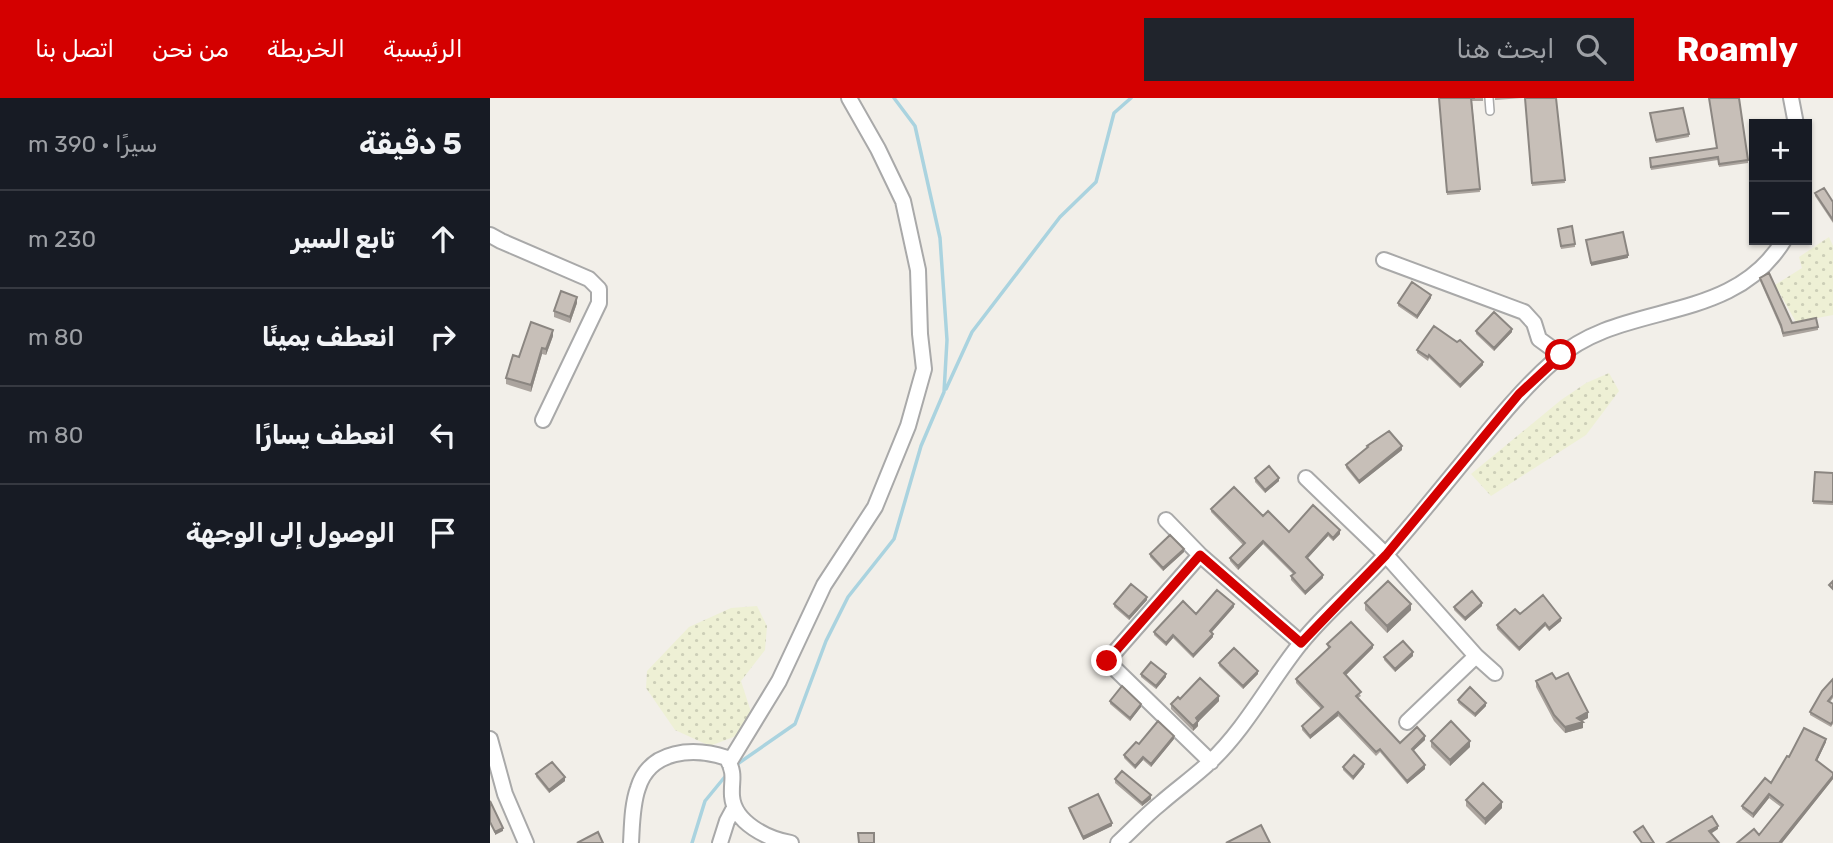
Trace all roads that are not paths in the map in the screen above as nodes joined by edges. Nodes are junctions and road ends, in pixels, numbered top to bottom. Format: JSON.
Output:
{"nodes":[{"id":1,"x":849,"y":98,"type":"edge"},
{"id":2,"x":1489,"y":98,"type":"edge"},
{"id":3,"x":1791,"y":98,"type":"edge"},
{"id":4,"x":1490,"y":111,"type":"dead end"},
{"id":5,"x":1795,"y":119,"type":"edge"},
{"id":6,"x":490,"y":235,"type":"edge"},
{"id":7,"x":1781,"y":245,"type":"edge"},
{"id":8,"x":1384,"y":260,"type":"dead end"},
{"id":9,"x":1561,"y":355,"type":"junction"},
{"id":10,"x":543,"y":420,"type":"dead end"},
{"id":11,"x":1306,"y":478,"type":"dead end"},
{"id":12,"x":1166,"y":520,"type":"dead end"},
{"id":13,"x":1200,"y":555,"type":"junction"},
{"id":14,"x":1386,"y":555,"type":"junction"},
{"id":15,"x":1301,"y":643,"type":"junction"},
{"id":16,"x":1476,"y":656,"type":"junction"},
{"id":17,"x":1495,"y":673,"type":"dead end"},
{"id":18,"x":1407,"y":722,"type":"dead end"},
{"id":19,"x":490,"y":739,"type":"edge"},
{"id":20,"x":728,"y":760,"type":"junction"},
{"id":21,"x":1211,"y":762,"type":"junction"},
{"id":22,"x":734,"y":808,"type":"junction"},
{"id":23,"x":526,"y":843,"type":"edge"},
{"id":24,"x":631,"y":843,"type":"edge"},
{"id":25,"x":720,"y":843,"type":"edge"},
{"id":26,"x":791,"y":843,"type":"edge"},
{"id":27,"x":1118,"y":843,"type":"edge"}],
"edges":[{"from":1,"to":20,"type":"street"},
{"from":2,"to":4,"type":"lane"},
{"from":3,"to":5,"type":"street"},
{"from":6,"to":10,"type":"street"},
{"from":7,"to":9,"type":"street"},
{"from":8,"to":9,"type":"street"},
{"from":9,"to":14,"type":"street"},
{"from":11,"to":14,"type":"street"},
{"from":12,"to":13,"type":"street"},
{"from":13,"to":15,"type":"street"},
{"from":13,"to":21,"type":"street"},
{"from":14,"to":15,"type":"street"},
{"from":14,"to":16,"type":"street"},
{"from":15,"to":21,"type":"street"},
{"from":16,"to":17,"type":"street"},
{"from":16,"to":18,"type":"street"},
{"from":19,"to":23,"type":"street"},
{"from":20,"to":22,"type":"street"},
{"from":20,"to":24,"type":"street"},
{"from":21,"to":27,"type":"street"},
{"from":22,"to":25,"type":"street"},
{"from":22,"to":26,"type":"street"}]}
